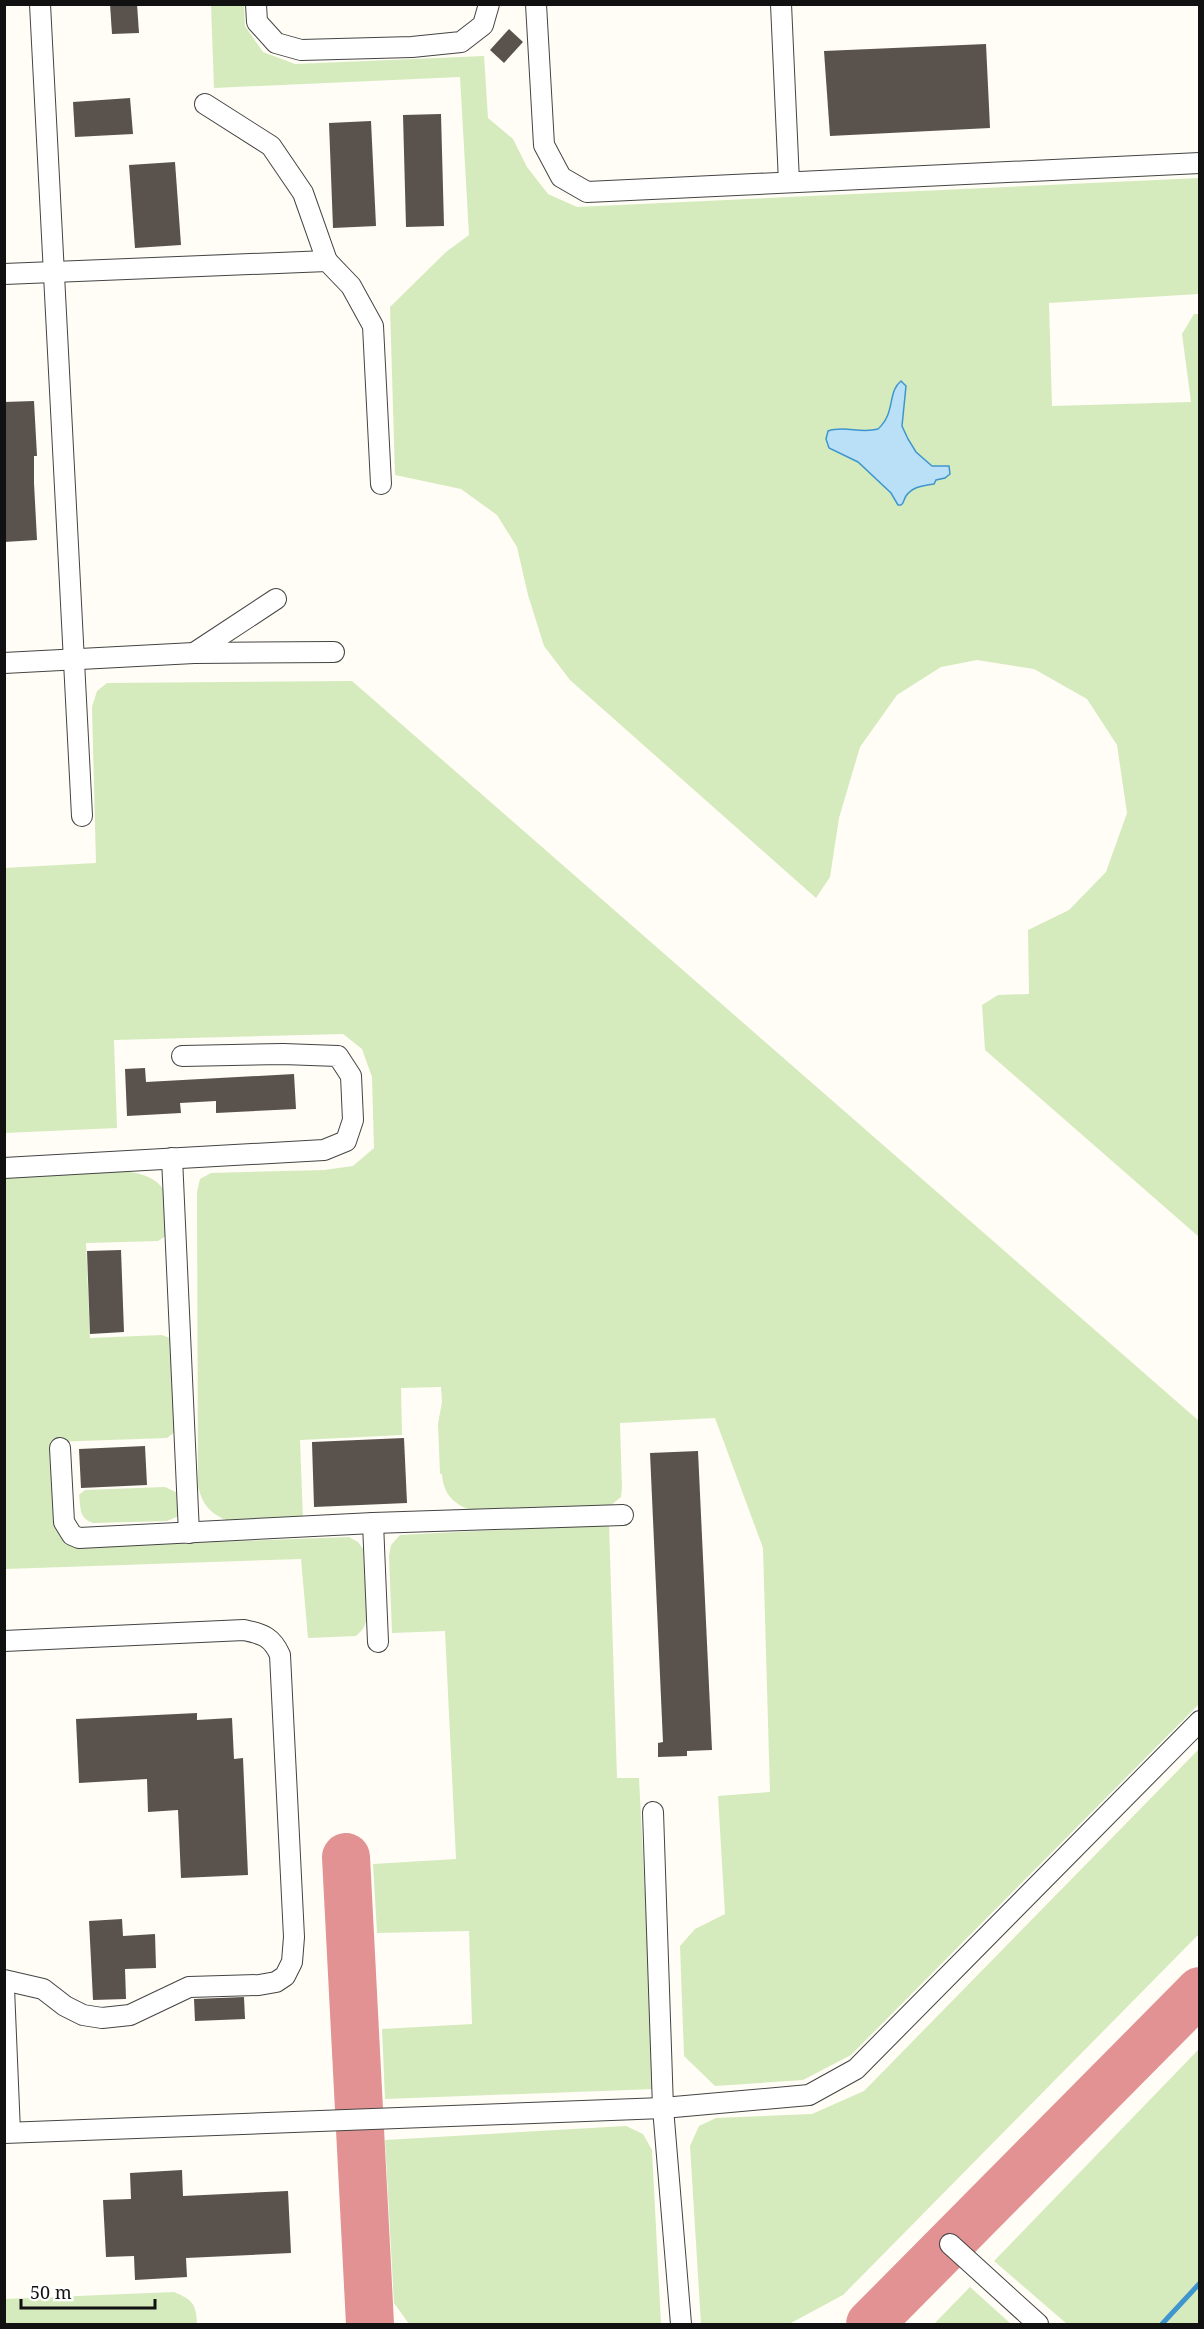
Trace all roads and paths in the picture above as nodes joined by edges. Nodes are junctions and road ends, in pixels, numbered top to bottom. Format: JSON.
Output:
{"nodes":[{"id":1,"x":40,"y":4,"type":"edge"},
{"id":2,"x":256,"y":4,"type":"edge"},
{"id":3,"x":489,"y":4,"type":"edge"},
{"id":4,"x":536,"y":4,"type":"edge"},
{"id":5,"x":781,"y":4,"type":"edge"},
{"id":6,"x":206,"y":104,"type":"dead end"},
{"id":7,"x":1200,"y":163,"type":"edge"},
{"id":8,"x":789,"y":182,"type":"junction"},
{"id":9,"x":327,"y":261,"type":"junction"},
{"id":10,"x":53,"y":272,"type":"junction"},
{"id":11,"x":4,"y":274,"type":"edge"},
{"id":12,"x":381,"y":484,"type":"dead end"},
{"id":13,"x":276,"y":599,"type":"dead end"},
{"id":14,"x":334,"y":652,"type":"dead end"},
{"id":15,"x":194,"y":653,"type":"junction"},
{"id":16,"x":75,"y":659,"type":"junction"},
{"id":17,"x":4,"y":663,"type":"edge"},
{"id":18,"x":82,"y":816,"type":"dead end"},
{"id":19,"x":182,"y":1056,"type":"dead end"},
{"id":20,"x":172,"y":1158,"type":"junction"},
{"id":21,"x":4,"y":1168,"type":"edge"},
{"id":22,"x":60,"y":1448,"type":"dead end"},
{"id":23,"x":623,"y":1515,"type":"dead end"},
{"id":24,"x":373,"y":1523,"type":"junction"},
{"id":25,"x":189,"y":1533,"type":"junction"},
{"id":26,"x":4,"y":1641,"type":"edge"},
{"id":27,"x":378,"y":1642,"type":"dead end"},
{"id":28,"x":1200,"y":1721,"type":"edge"},
{"id":29,"x":653,"y":1812,"type":"dead end"},
{"id":30,"x":4,"y":1980,"type":"edge"},
{"id":31,"x":4,"y":1988,"type":"edge"},
{"id":32,"x":663,"y":2108,"type":"junction"},
{"id":33,"x":7,"y":2133,"type":"edge"},
{"id":34,"x":951,"y":2244,"type":"dead end"},
{"id":35,"x":681,"y":2325,"type":"edge"},
{"id":36,"x":1038,"y":2325,"type":"edge"}],
"edges":[{"from":1,"to":10,"type":"lane"},
{"from":2,"to":3,"type":"lane"},
{"from":4,"to":8,"type":"lane"},
{"from":5,"to":8,"type":"lane"},
{"from":6,"to":9,"type":"lane"},
{"from":7,"to":8,"type":"lane"},
{"from":9,"to":10,"type":"lane"},
{"from":9,"to":12,"type":"lane"},
{"from":10,"to":11,"type":"lane"},
{"from":10,"to":16,"type":"lane"},
{"from":13,"to":15,"type":"lane"},
{"from":14,"to":15,"type":"lane"},
{"from":15,"to":16,"type":"lane"},
{"from":16,"to":17,"type":"lane"},
{"from":16,"to":18,"type":"lane"},
{"from":19,"to":20,"type":"lane"},
{"from":20,"to":21,"type":"lane"},
{"from":20,"to":25,"type":"lane"},
{"from":22,"to":25,"type":"lane"},
{"from":23,"to":24,"type":"lane"},
{"from":24,"to":25,"type":"lane"},
{"from":24,"to":27,"type":"lane"},
{"from":26,"to":30,"type":"lane"},
{"from":28,"to":32,"type":"lane"},
{"from":29,"to":32,"type":"lane"},
{"from":31,"to":33,"type":"lane"},
{"from":32,"to":33,"type":"lane"},
{"from":32,"to":35,"type":"lane"},
{"from":34,"to":36,"type":"lane"}]}
